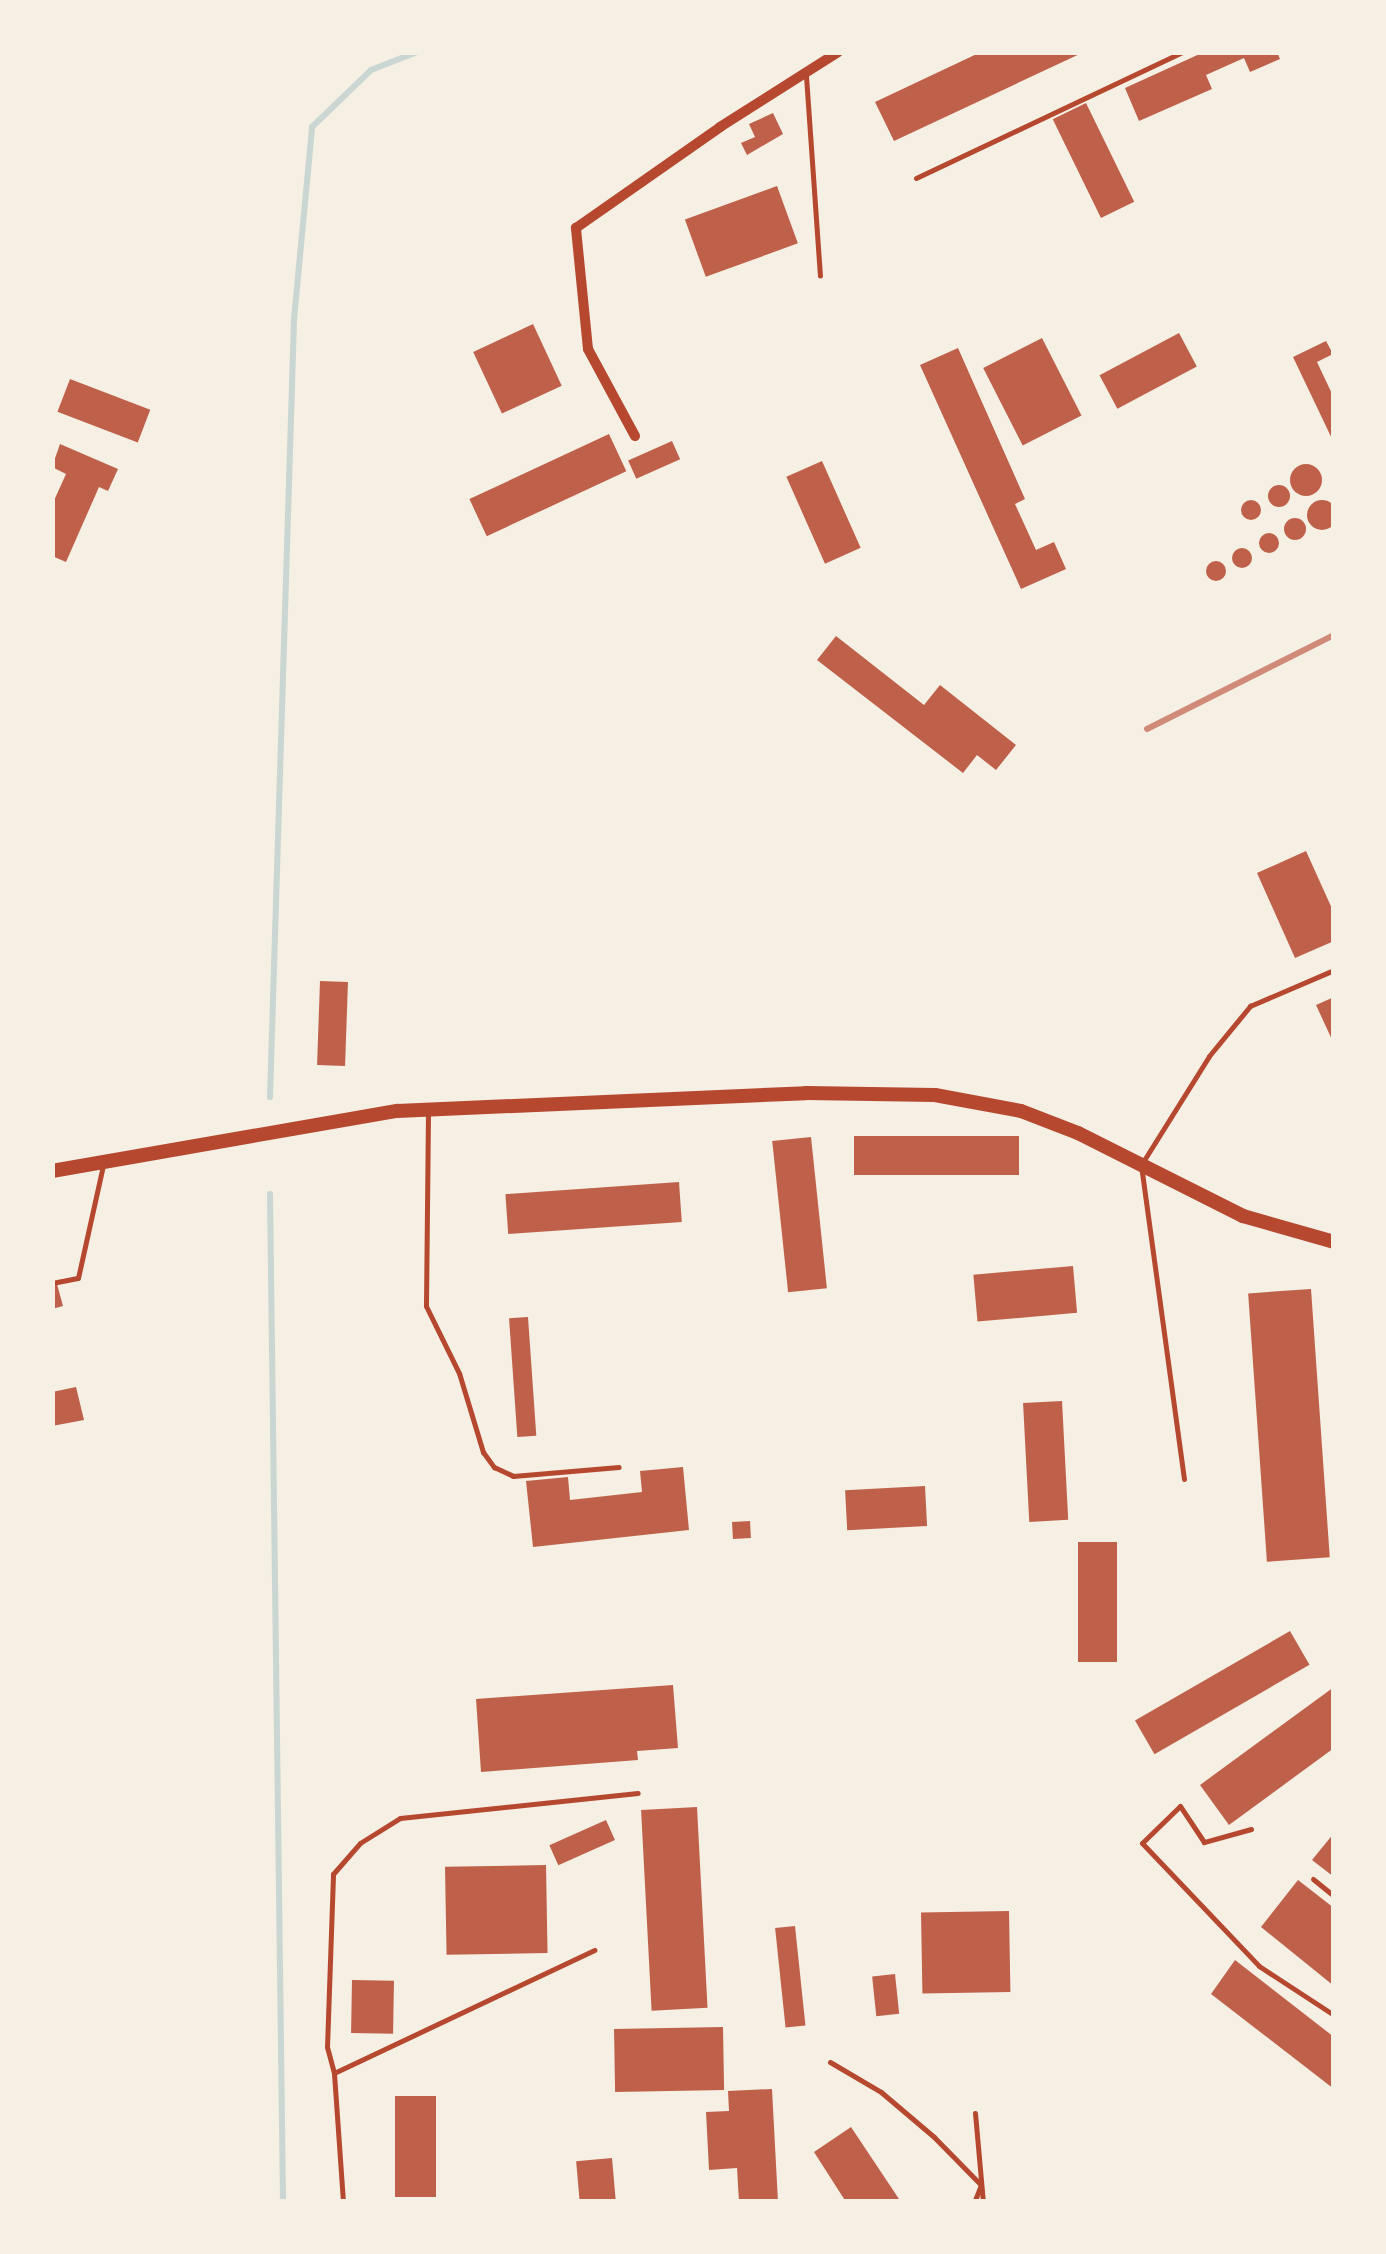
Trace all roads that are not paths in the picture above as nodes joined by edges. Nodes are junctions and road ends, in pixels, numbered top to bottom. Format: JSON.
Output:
{"nodes":[{"id":1,"x":838,"y":52,"type":"edge"},
{"id":2,"x":1182,"y":52,"type":"edge"},
{"id":3,"x":806,"y":73,"type":"junction"},
{"id":4,"x":916,"y":178,"type":"dead end"},
{"id":5,"x":820,"y":276,"type":"dead end"},
{"id":6,"x":635,"y":436,"type":"dead end"},
{"id":7,"x":1334,"y":970,"type":"edge"},
{"id":8,"x":428,"y":1110,"type":"junction"},
{"id":9,"x":104,"y":1162,"type":"junction"},
{"id":10,"x":1141,"y":1166,"type":"junction"},
{"id":11,"x":52,"y":1171,"type":"edge"},
{"id":12,"x":1334,"y":1242,"type":"edge"},
{"id":13,"x":52,"y":1282,"type":"edge"},
{"id":14,"x":619,"y":1467,"type":"dead end"},
{"id":15,"x":1184,"y":1479,"type":"dead end"},
{"id":16,"x":638,"y":1793,"type":"dead end"},
{"id":17,"x":1251,"y":1829,"type":"dead end"},
{"id":18,"x":1312,"y":1879,"type":"dead end"},
{"id":19,"x":1334,"y":1896,"type":"edge"},
{"id":20,"x":594,"y":1950,"type":"dead end"},
{"id":21,"x":1334,"y":2016,"type":"edge"},
{"id":22,"x":830,"y":2062,"type":"dead end"},
{"id":23,"x":334,"y":2073,"type":"junction"},
{"id":24,"x":975,"y":2113,"type":"dead end"},
{"id":25,"x":981,"y":2185,"type":"junction"},
{"id":26,"x":344,"y":2202,"type":"edge"},
{"id":27,"x":974,"y":2202,"type":"edge"},
{"id":28,"x":983,"y":2202,"type":"edge"}],
"edges":[{"from":1,"to":3,"type":"street"},
{"from":2,"to":4,"type":"lane"},
{"from":3,"to":5,"type":"lane"},
{"from":3,"to":6,"type":"street"},
{"from":7,"to":10,"type":"lane"},
{"from":8,"to":9,"type":"street"},
{"from":8,"to":10,"type":"street"},
{"from":8,"to":14,"type":"lane"},
{"from":9,"to":11,"type":"street"},
{"from":9,"to":13,"type":"lane"},
{"from":10,"to":12,"type":"street"},
{"from":10,"to":15,"type":"lane"},
{"from":16,"to":23,"type":"lane"},
{"from":17,"to":21,"type":"lane"},
{"from":18,"to":19,"type":"lane"},
{"from":20,"to":23,"type":"lane"},
{"from":22,"to":25,"type":"lane"},
{"from":23,"to":26,"type":"lane"},
{"from":24,"to":25,"type":"lane"},
{"from":25,"to":27,"type":"lane"},
{"from":25,"to":28,"type":"lane"}]}
